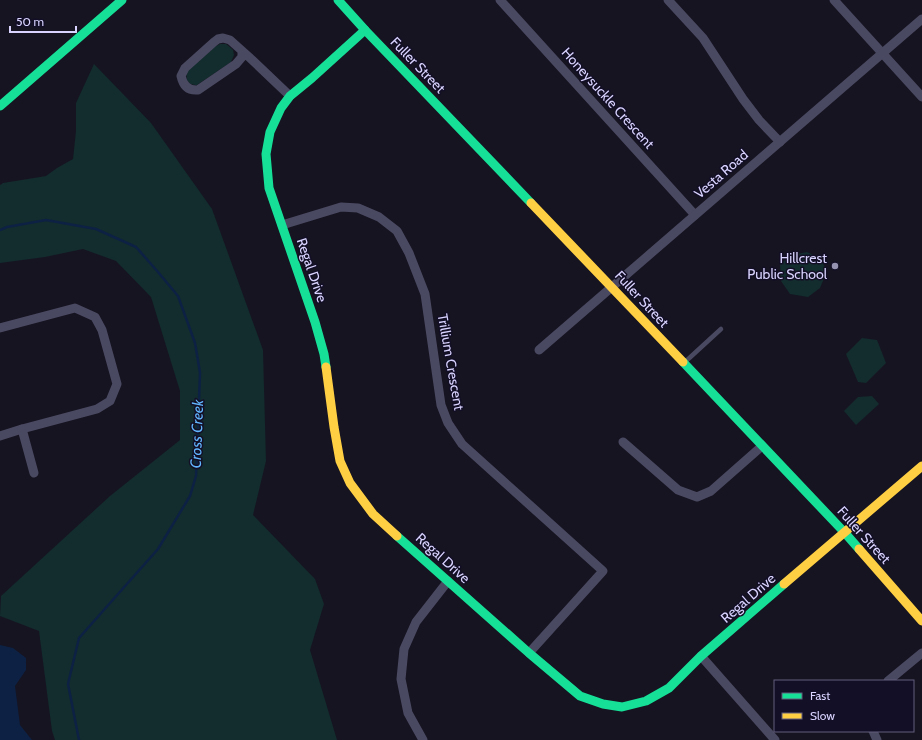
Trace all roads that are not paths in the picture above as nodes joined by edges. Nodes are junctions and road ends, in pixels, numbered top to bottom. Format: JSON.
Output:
{"nodes":[{"id":1,"x":122,"y":0,"type":"edge"},
{"id":2,"x":338,"y":0,"type":"edge"},
{"id":3,"x":500,"y":0,"type":"edge"},
{"id":4,"x":668,"y":0,"type":"edge"},
{"id":5,"x":834,"y":0,"type":"edge"},
{"id":6,"x":922,"y":19,"type":"edge"},
{"id":7,"x":365,"y":30,"type":"junction"},
{"id":8,"x":242,"y":51,"type":"junction"},
{"id":9,"x":882,"y":54,"type":"junction"},
{"id":10,"x":290,"y":96,"type":"junction"},
{"id":11,"x":922,"y":97,"type":"edge"},
{"id":12,"x":0,"y":106,"type":"edge"},
{"id":13,"x":780,"y":142,"type":"junction"},
{"id":14,"x":695,"y":215,"type":"junction"},
{"id":15,"x":282,"y":225,"type":"junction"},
{"id":16,"x":612,"y":287,"type":"junction"},
{"id":17,"x":0,"y":328,"type":"edge"},
{"id":18,"x":721,"y":329,"type":"dead end"},
{"id":19,"x":539,"y":350,"type":"dead end"},
{"id":20,"x":683,"y":363,"type":"junction"},
{"id":21,"x":22,"y":429,"type":"junction"},
{"id":22,"x":0,"y":436,"type":"edge"},
{"id":23,"x":623,"y":442,"type":"dead end"},
{"id":24,"x":762,"y":446,"type":"junction"},
{"id":25,"x":922,"y":466,"type":"edge"},
{"id":26,"x":34,"y":473,"type":"dead end"},
{"id":27,"x":845,"y":533,"type":"junction"},
{"id":28,"x":448,"y":581,"type":"junction"},
{"id":29,"x":922,"y":620,"type":"edge"},
{"id":30,"x":529,"y":653,"type":"junction"},
{"id":31,"x":922,"y":653,"type":"edge"},
{"id":32,"x":701,"y":656,"type":"junction"},
{"id":33,"x":889,"y":680,"type":"edge"},
{"id":34,"x":423,"y":740,"type":"edge"},
{"id":35,"x":775,"y":740,"type":"edge"}],
"edges":[{"from":1,"to":12,"type":"street"},
{"from":2,"to":7,"type":"street","name":"Fuller Street"},
{"from":3,"to":14,"type":"street","name":"Honeysuckle Crescent"},
{"from":4,"to":13,"type":"street"},
{"from":5,"to":9,"type":"street"},
{"from":6,"to":9,"type":"street","name":"Vesta Road"},
{"from":7,"to":10,"type":"street","name":"Regal Drive"},
{"from":7,"to":16,"type":"street","name":"Fuller Street"},
{"from":8,"to":8,"type":"street"},
{"from":8,"to":10,"type":"street"},
{"from":9,"to":11,"type":"street"},
{"from":9,"to":13,"type":"street","name":"Vesta Road"},
{"from":10,"to":15,"type":"street","name":"Regal Drive"},
{"from":13,"to":14,"type":"street","name":"Vesta Road"},
{"from":14,"to":16,"type":"street","name":"Vesta Road"},
{"from":15,"to":28,"type":"street","name":"Regal Drive"},
{"from":15,"to":30,"type":"street","name":"Trillium Crescent"},
{"from":16,"to":19,"type":"street","name":"Vesta Road"},
{"from":16,"to":20,"type":"street","name":"Fuller Street"},
{"from":17,"to":21,"type":"street"},
{"from":18,"to":20,"type":"lane"},
{"from":20,"to":24,"type":"street","name":"Fuller Street"},
{"from":21,"to":22,"type":"street"},
{"from":21,"to":26,"type":"street"},
{"from":23,"to":24,"type":"street"},
{"from":24,"to":27,"type":"street","name":"Fuller Street"},
{"from":25,"to":27,"type":"street","name":"Regal Drive"},
{"from":27,"to":29,"type":"street","name":"Fuller Street"},
{"from":27,"to":32,"type":"street","name":"Regal Drive"},
{"from":28,"to":30,"type":"street","name":"Regal Drive"},
{"from":28,"to":34,"type":"street"},
{"from":30,"to":32,"type":"street","name":"Regal Drive"},
{"from":31,"to":33,"type":"street"},
{"from":32,"to":35,"type":"street"}]}
